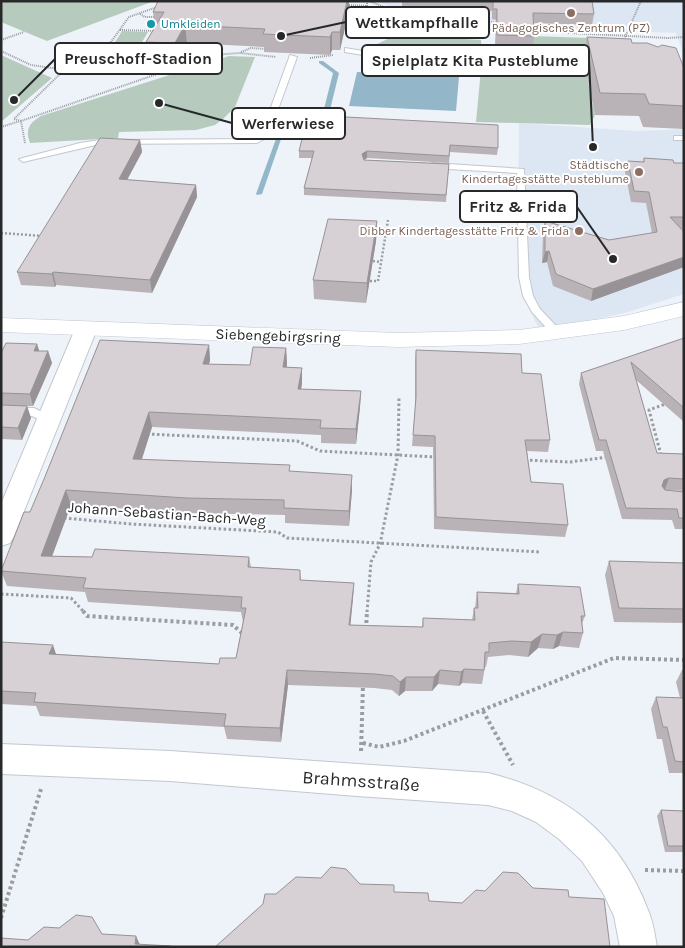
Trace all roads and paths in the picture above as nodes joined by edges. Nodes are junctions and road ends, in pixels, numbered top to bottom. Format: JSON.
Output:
{"nodes":[{"id":1,"x":338,"y":1,"type":"edge"},
{"id":2,"x":361,"y":1,"type":"edge"},
{"id":3,"x":368,"y":1,"type":"edge"},
{"id":4,"x":642,"y":1,"type":"edge"},
{"id":5,"x":163,"y":4,"type":"edge"},
{"id":6,"x":337,"y":5,"type":"edge"},
{"id":7,"x":367,"y":6,"type":"junction"},
{"id":8,"x":420,"y":7,"type":"dead end"},
{"id":9,"x":465,"y":10,"type":"dead end"},
{"id":10,"x":548,"y":13,"type":"edge"},
{"id":11,"x":139,"y":14,"type":"junction"},
{"id":12,"x":162,"y":18,"type":"edge"},
{"id":13,"x":477,"y":21,"type":"junction"},
{"id":14,"x":504,"y":23,"type":"edge"},
{"id":15,"x":418,"y":24,"type":"dead end"},
{"id":16,"x":528,"y":24,"type":"edge"},
{"id":17,"x":120,"y":30,"type":"junction"},
{"id":18,"x":156,"y":31,"type":"edge"},
{"id":19,"x":24,"y":32,"type":"dead end"},
{"id":20,"x":550,"y":32,"type":"junction"},
{"id":21,"x":598,"y":35,"type":"junction"},
{"id":22,"x":625,"y":36,"type":"junction"},
{"id":23,"x":684,"y":37,"type":"edge"},
{"id":24,"x":1,"y":40,"type":"edge"},
{"id":25,"x":208,"y":41,"type":"edge"},
{"id":26,"x":364,"y":41,"type":"dead end"},
{"id":27,"x":599,"y":42,"type":"edge"},
{"id":28,"x":625,"y":43,"type":"edge"},
{"id":29,"x":266,"y":48,"type":"edge"},
{"id":30,"x":348,"y":50,"type":"dead end"},
{"id":31,"x":1,"y":51,"type":"edge"},
{"id":32,"x":240,"y":52,"type":"junction"},
{"id":33,"x":212,"y":55,"type":"junction"},
{"id":34,"x":263,"y":56,"type":"edge"},
{"id":35,"x":293,"y":57,"type":"edge"},
{"id":36,"x":474,"y":59,"type":"dead end"},
{"id":37,"x":66,"y":68,"type":"junction"},
{"id":38,"x":166,"y":71,"type":"junction"},
{"id":39,"x":21,"y":121,"type":"junction"},
{"id":40,"x":1,"y":127,"type":"edge"},
{"id":41,"x":26,"y":144,"type":"dead end"},
{"id":42,"x":23,"y":159,"type":"dead end"},
{"id":43,"x":425,"y":166,"type":"edge"},
{"id":44,"x":388,"y":220,"type":"dead end"},
{"id":45,"x":1,"y":233,"type":"edge"},
{"id":46,"x":46,"y":236,"type":"edge"},
{"id":47,"x":373,"y":261,"type":"edge"},
{"id":48,"x":381,"y":262,"type":"junction"},
{"id":49,"x":370,"y":281,"type":"edge"},
{"id":50,"x":684,"y":310,"type":"edge"},
{"id":51,"x":1,"y":325,"type":"edge"},
{"id":52,"x":86,"y":329,"type":"junction"},
{"id":53,"x":556,"y":332,"type":"junction"},
{"id":54,"x":399,"y":398,"type":"dead end"},
{"id":55,"x":675,"y":400,"type":"edge"},
{"id":56,"x":1,"y":411,"type":"edge"},
{"id":57,"x":50,"y":421,"type":"junction"},
{"id":58,"x":140,"y":434,"type":"edge"},
{"id":59,"x":398,"y":455,"type":"junction"},
{"id":60,"x":661,"y":455,"type":"junction"},
{"id":61,"x":446,"y":457,"type":"edge"},
{"id":62,"x":656,"y":457,"type":"edge"},
{"id":63,"x":669,"y":457,"type":"edge"},
{"id":64,"x":615,"y":458,"type":"edge"},
{"id":65,"x":522,"y":460,"type":"edge"},
{"id":66,"x":56,"y":518,"type":"edge"},
{"id":67,"x":1,"y":536,"type":"edge"},
{"id":68,"x":380,"y":544,"type":"junction"},
{"id":69,"x":541,"y":552,"type":"dead end"},
{"id":70,"x":1,"y":594,"type":"edge"},
{"id":71,"x":246,"y":636,"type":"edge"},
{"id":72,"x":365,"y":636,"type":"edge"},
{"id":73,"x":684,"y":660,"type":"edge"},
{"id":74,"x":363,"y":684,"type":"edge"},
{"id":75,"x":483,"y":712,"type":"junction"},
{"id":76,"x":363,"y":744,"type":"junction"},
{"id":77,"x":1,"y":759,"type":"edge"},
{"id":78,"x":49,"y":762,"type":"junction"},
{"id":79,"x":357,"y":781,"type":"junction"},
{"id":80,"x":517,"y":796,"type":"junction"},
{"id":81,"x":1,"y":918,"type":"edge"},
{"id":82,"x":639,"y":947,"type":"edge"}],
"edges":[{"from":1,"to":2,"type":"path"},
{"from":3,"to":7,"type":"path"},
{"from":3,"to":15,"type":"path"},
{"from":4,"to":22,"type":"path"},
{"from":5,"to":11,"type":"path"},
{"from":6,"to":7,"type":"path"},
{"from":7,"to":26,"type":"path"},
{"from":8,"to":13,"type":"path"},
{"from":9,"to":13,"type":"path"},
{"from":10,"to":20,"type":"path"},
{"from":11,"to":12,"type":"path"},
{"from":11,"to":17,"type":"path"},
{"from":13,"to":14,"type":"path"},
{"from":16,"to":20,"type":"path"},
{"from":17,"to":18,"type":"path"},
{"from":17,"to":37,"type":"path"},
{"from":19,"to":24,"type":"path"},
{"from":20,"to":21,"type":"path"},
{"from":21,"to":22,"type":"path"},
{"from":21,"to":27,"type":"path"},
{"from":22,"to":23,"type":"path"},
{"from":22,"to":28,"type":"path"},
{"from":25,"to":33,"type":"path"},
{"from":29,"to":32,"type":"path"},
{"from":30,"to":36,"type":"lane"},
{"from":31,"to":37,"type":"path"},
{"from":32,"to":33,"type":"path"},
{"from":32,"to":34,"type":"path"},
{"from":33,"to":38,"type":"path"},
{"from":35,"to":42,"type":"lane"},
{"from":37,"to":38,"type":"path"},
{"from":37,"to":39,"type":"path"},
{"from":38,"to":39,"type":"path"},
{"from":39,"to":40,"type":"path"},
{"from":39,"to":41,"type":"path"},
{"from":43,"to":53,"type":"lane"},
{"from":44,"to":48,"type":"path"},
{"from":45,"to":46,"type":"path"},
{"from":47,"to":48,"type":"path"},
{"from":48,"to":49,"type":"path"},
{"from":50,"to":53,"type":"street","name":"Siebengebirgsring"},
{"from":51,"to":52,"type":"street","name":"Siebengebirgsring"},
{"from":52,"to":53,"type":"street","name":"Siebengebirgsring"},
{"from":52,"to":57,"type":"street"},
{"from":54,"to":59,"type":"path"},
{"from":55,"to":60,"type":"path"},
{"from":56,"to":57,"type":"lane"},
{"from":57,"to":67,"type":"street"},
{"from":58,"to":59,"type":"path"},
{"from":59,"to":61,"type":"path"},
{"from":59,"to":68,"type":"path"},
{"from":60,"to":62,"type":"path"},
{"from":60,"to":63,"type":"path"},
{"from":64,"to":65,"type":"path"},
{"from":66,"to":68,"type":"path","name":"Johann-Sebastian-Bach-Weg"},
{"from":68,"to":69,"type":"path","name":"Johann-Sebastian-Bach-Weg"},
{"from":68,"to":72,"type":"path"},
{"from":70,"to":71,"type":"path"},
{"from":73,"to":75,"type":"path"},
{"from":74,"to":76,"type":"path"},
{"from":75,"to":76,"type":"path"},
{"from":75,"to":80,"type":"path"},
{"from":76,"to":79,"type":"path"},
{"from":77,"to":78,"type":"street","name":"Brahmsstraße"},
{"from":78,"to":79,"type":"street","name":"Brahmsstraße"},
{"from":78,"to":81,"type":"path"},
{"from":79,"to":80,"type":"street","name":"Brahmsstraße"},
{"from":80,"to":82,"type":"street","name":"Brahmsstraße"}]}
